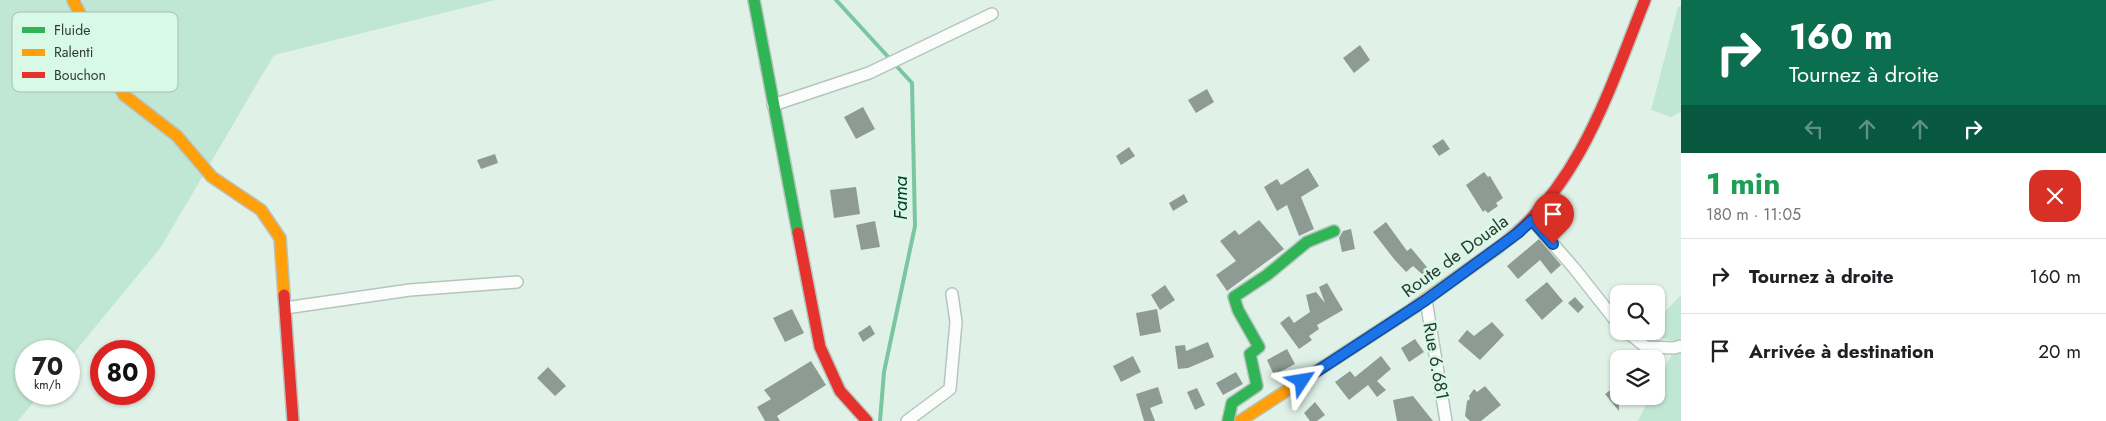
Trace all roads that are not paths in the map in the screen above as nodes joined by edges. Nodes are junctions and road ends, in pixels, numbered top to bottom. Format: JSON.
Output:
{"nodes":[{"id":1,"x":73,"y":0,"type":"edge"},
{"id":2,"x":754,"y":0,"type":"edge"},
{"id":3,"x":1645,"y":0,"type":"edge"},
{"id":4,"x":79,"y":12,"type":"edge"},
{"id":5,"x":992,"y":14,"type":"dead end"},
{"id":6,"x":122,"y":92,"type":"edge"},
{"id":7,"x":773,"y":105,"type":"junction"},
{"id":8,"x":1532,"y":220,"type":"junction"},
{"id":9,"x":1334,"y":231,"type":"dead end"},
{"id":10,"x":516,"y":282,"type":"dead end"},
{"id":11,"x":952,"y":294,"type":"dead end"},
{"id":12,"x":1426,"y":300,"type":"junction"},
{"id":13,"x":286,"y":308,"type":"junction"},
{"id":14,"x":1610,"y":314,"type":"edge"},
{"id":15,"x":1637,"y":340,"type":"edge"},
{"id":16,"x":1681,"y":346,"type":"edge"},
{"id":17,"x":293,"y":421,"type":"edge"},
{"id":18,"x":867,"y":421,"type":"edge"},
{"id":19,"x":907,"y":421,"type":"edge"},
{"id":20,"x":1228,"y":421,"type":"edge"},
{"id":21,"x":1240,"y":421,"type":"edge"},
{"id":22,"x":1446,"y":421,"type":"edge"}],
"edges":[{"from":1,"to":4,"type":"main road"},
{"from":2,"to":7,"type":"main road"},
{"from":3,"to":8,"type":"main road","name":"Route de Douala"},
{"from":5,"to":7,"type":"street"},
{"from":6,"to":13,"type":"main road"},
{"from":7,"to":18,"type":"main road"},
{"from":8,"to":12,"type":"main road","name":"Route de Douala"},
{"from":8,"to":14,"type":"street"},
{"from":9,"to":20,"type":"main road"},
{"from":10,"to":13,"type":"street"},
{"from":11,"to":19,"type":"street"},
{"from":12,"to":21,"type":"main road","name":"Route de Douala"},
{"from":12,"to":22,"type":"street","name":"Rue 6.681"},
{"from":13,"to":17,"type":"main road"},
{"from":15,"to":16,"type":"street"}]}
